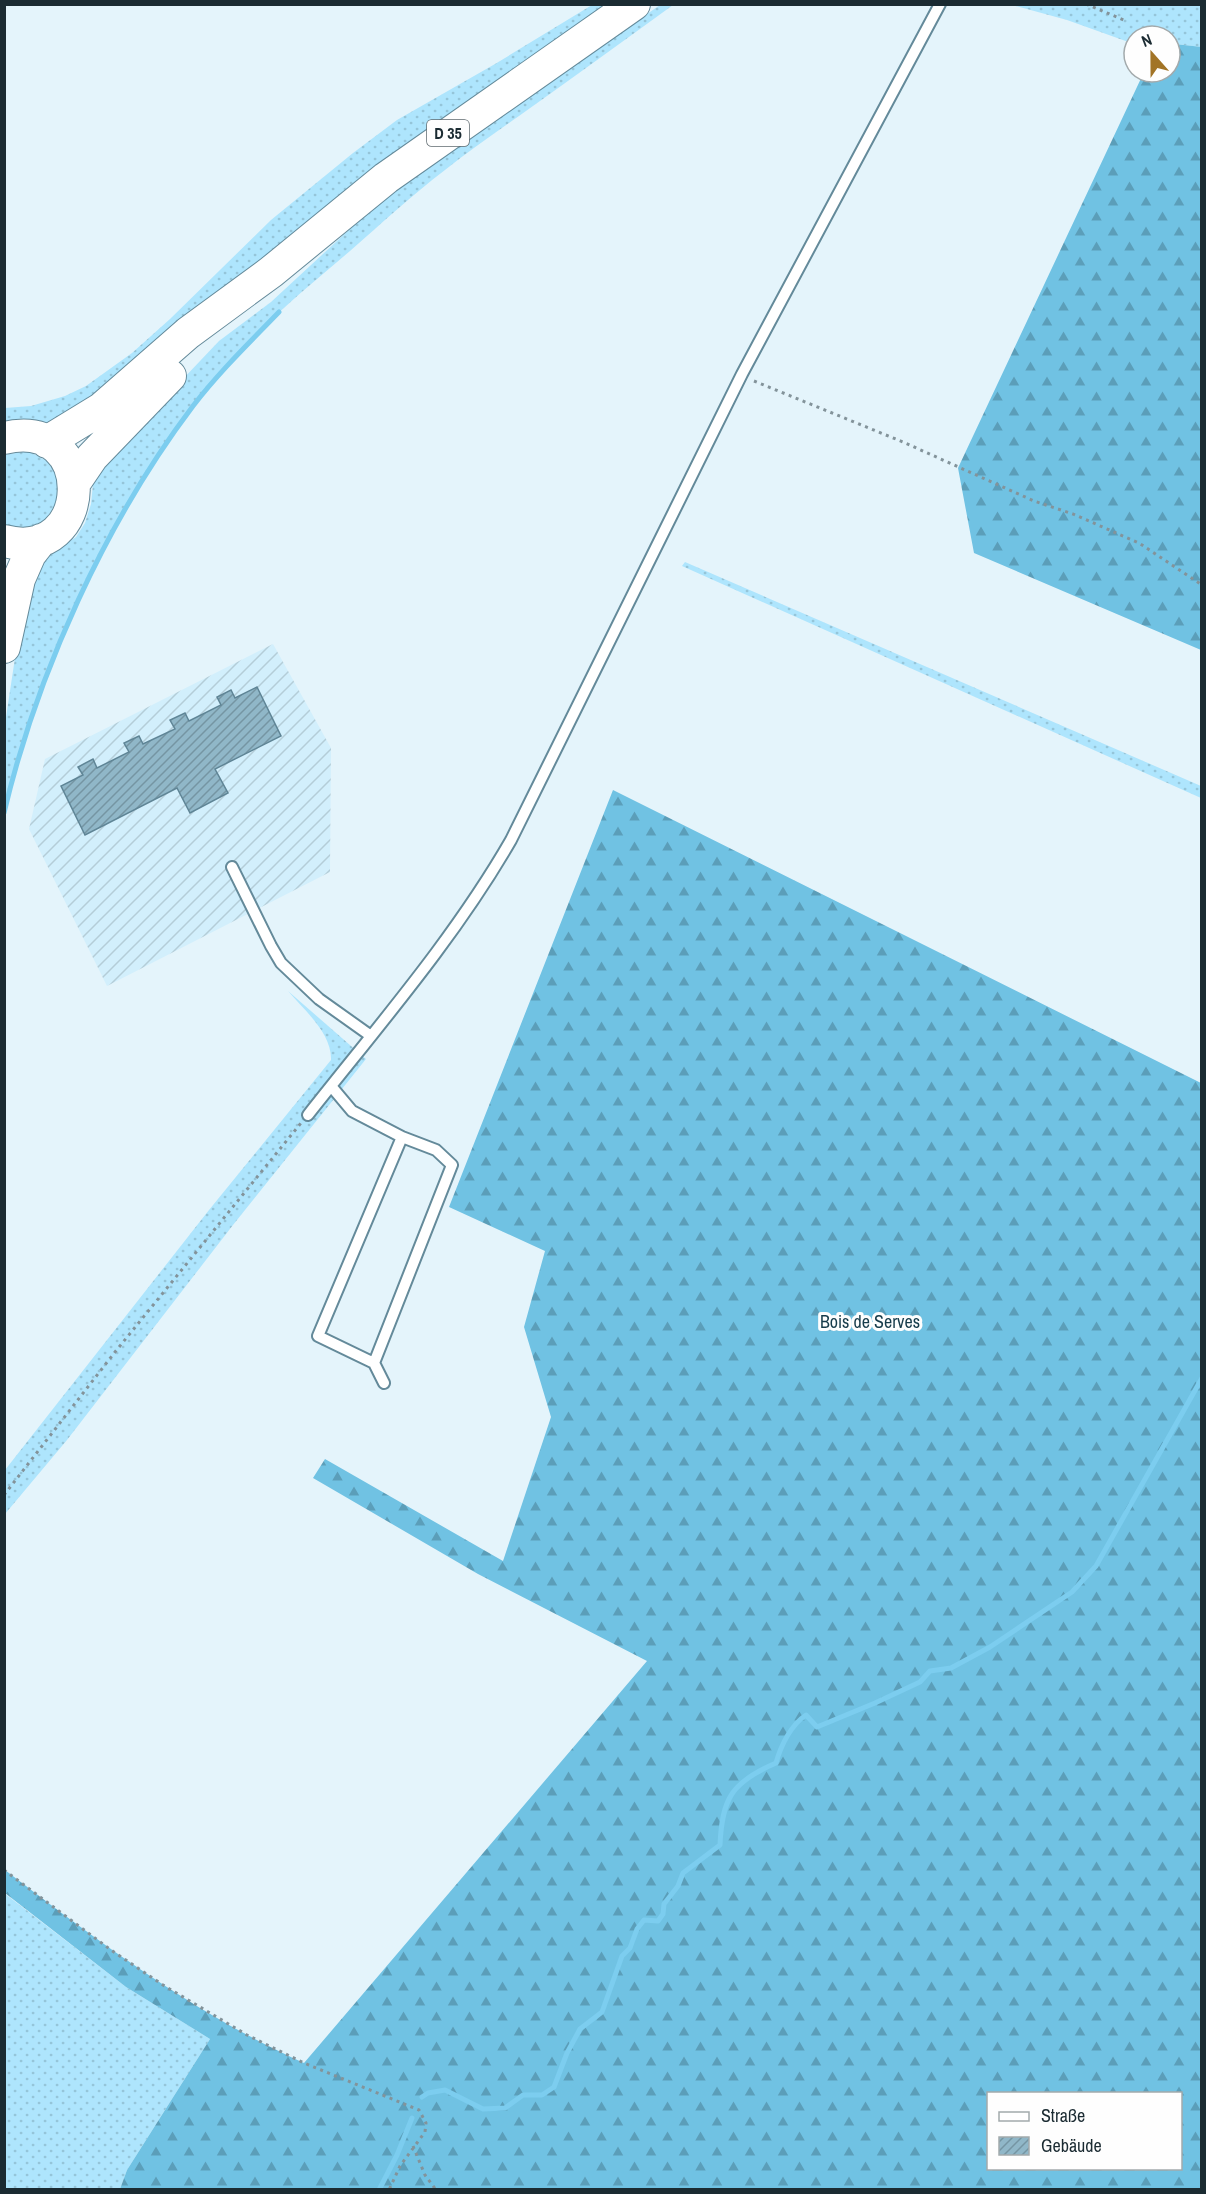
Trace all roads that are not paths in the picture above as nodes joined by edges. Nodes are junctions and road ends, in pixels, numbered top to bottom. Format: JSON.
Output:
{"nodes":[{"id":1,"x":634,"y":4,"type":"edge"},
{"id":2,"x":940,"y":4,"type":"edge"},
{"id":3,"x":271,"y":272,"type":"junction"},
{"id":4,"x":4,"y":438,"type":"edge"},
{"id":5,"x":46,"y":442,"type":"junction"},
{"id":6,"x":75,"y":482,"type":"junction"},
{"id":7,"x":41,"y":540,"type":"junction"},
{"id":8,"x":4,"y":542,"type":"edge"},
{"id":9,"x":4,"y":647,"type":"edge"},
{"id":10,"x":232,"y":867,"type":"dead end"},
{"id":11,"x":371,"y":1036,"type":"junction"},
{"id":12,"x":330,"y":1086,"type":"junction"},
{"id":13,"x":308,"y":1115,"type":"road end"},
{"id":14,"x":402,"y":1137,"type":"junction"},
{"id":15,"x":374,"y":1364,"type":"junction"},
{"id":16,"x":384,"y":1383,"type":"dead end"}],
"edges":[{"from":1,"to":3,"type":"main road","number":"D 35"},
{"from":2,"to":11,"type":"lane"},
{"from":3,"to":5,"type":"main road","number":"D 35"},
{"from":3,"to":6,"type":"main road","number":"D 35"},
{"from":4,"to":5,"type":"main road"},
{"from":5,"to":6,"type":"main road"},
{"from":6,"to":7,"type":"main road"},
{"from":7,"to":8,"type":"main road"},
{"from":7,"to":9,"type":"main road"},
{"from":10,"to":11,"type":"lane"},
{"from":11,"to":12,"type":"lane"},
{"from":12,"to":13,"type":"lane"},
{"from":12,"to":14,"type":"lane"},
{"from":14,"to":15,"type":"lane"},
{"from":14,"to":15,"type":"lane"},
{"from":15,"to":16,"type":"lane"}]}
